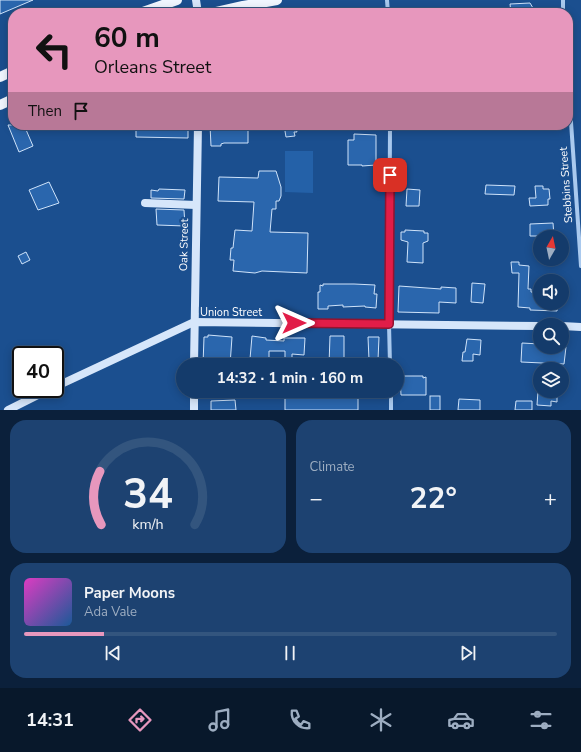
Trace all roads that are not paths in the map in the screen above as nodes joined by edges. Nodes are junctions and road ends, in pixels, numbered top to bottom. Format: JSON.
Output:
{"nodes":[{"id":1,"x":177,"y":0,"type":"edge"},
{"id":2,"x":277,"y":0,"type":"edge"},
{"id":3,"x":154,"y":8,"type":"edge"},
{"id":4,"x":234,"y":8,"type":"edge"},
{"id":5,"x":198,"y":130,"type":"edge"},
{"id":6,"x":390,"y":130,"type":"edge"},
{"id":7,"x":572,"y":130,"type":"edge"},
{"id":8,"x":145,"y":203,"type":"dead end"},
{"id":9,"x":196,"y":204,"type":"junction"},
{"id":10,"x":581,"y":266,"type":"edge"},
{"id":11,"x":194,"y":322,"type":"junction"},
{"id":12,"x":389,"y":324,"type":"junction"},
{"id":13,"x":533,"y":326,"type":"edge"},
{"id":14,"x":569,"y":326,"type":"edge"},
{"id":15,"x":581,"y":326,"type":"edge"},
{"id":16,"x":194,"y":358,"type":"edge"},
{"id":17,"x":390,"y":358,"type":"edge"},
{"id":18,"x":64,"y":383,"type":"edge"},
{"id":19,"x":32,"y":398,"type":"edge"},
{"id":20,"x":194,"y":398,"type":"edge"},
{"id":21,"x":391,"y":398,"type":"edge"},
{"id":22,"x":8,"y":410,"type":"edge"},
{"id":23,"x":194,"y":410,"type":"edge"},
{"id":24,"x":391,"y":410,"type":"edge"}],
"edges":[{"from":1,"to":3,"type":"main road"},
{"from":2,"to":4,"type":"main road"},
{"from":5,"to":9,"type":"street","name":"Oak Street"},
{"from":6,"to":12,"type":"street"},
{"from":7,"to":10,"type":"street","name":"Stebbins Street"},
{"from":8,"to":9,"type":"street"},
{"from":9,"to":11,"type":"street","name":"Oak Street"},
{"from":11,"to":12,"type":"street","name":"Union Street"},
{"from":11,"to":16,"type":"street","name":"Oak Street"},
{"from":11,"to":18,"type":"street","name":"Union Street"},
{"from":12,"to":13,"type":"street","name":"Union Street"},
{"from":12,"to":17,"type":"street"},
{"from":14,"to":15,"type":"street"},
{"from":19,"to":22,"type":"street"},
{"from":20,"to":23,"type":"street"},
{"from":21,"to":24,"type":"street"}]}
